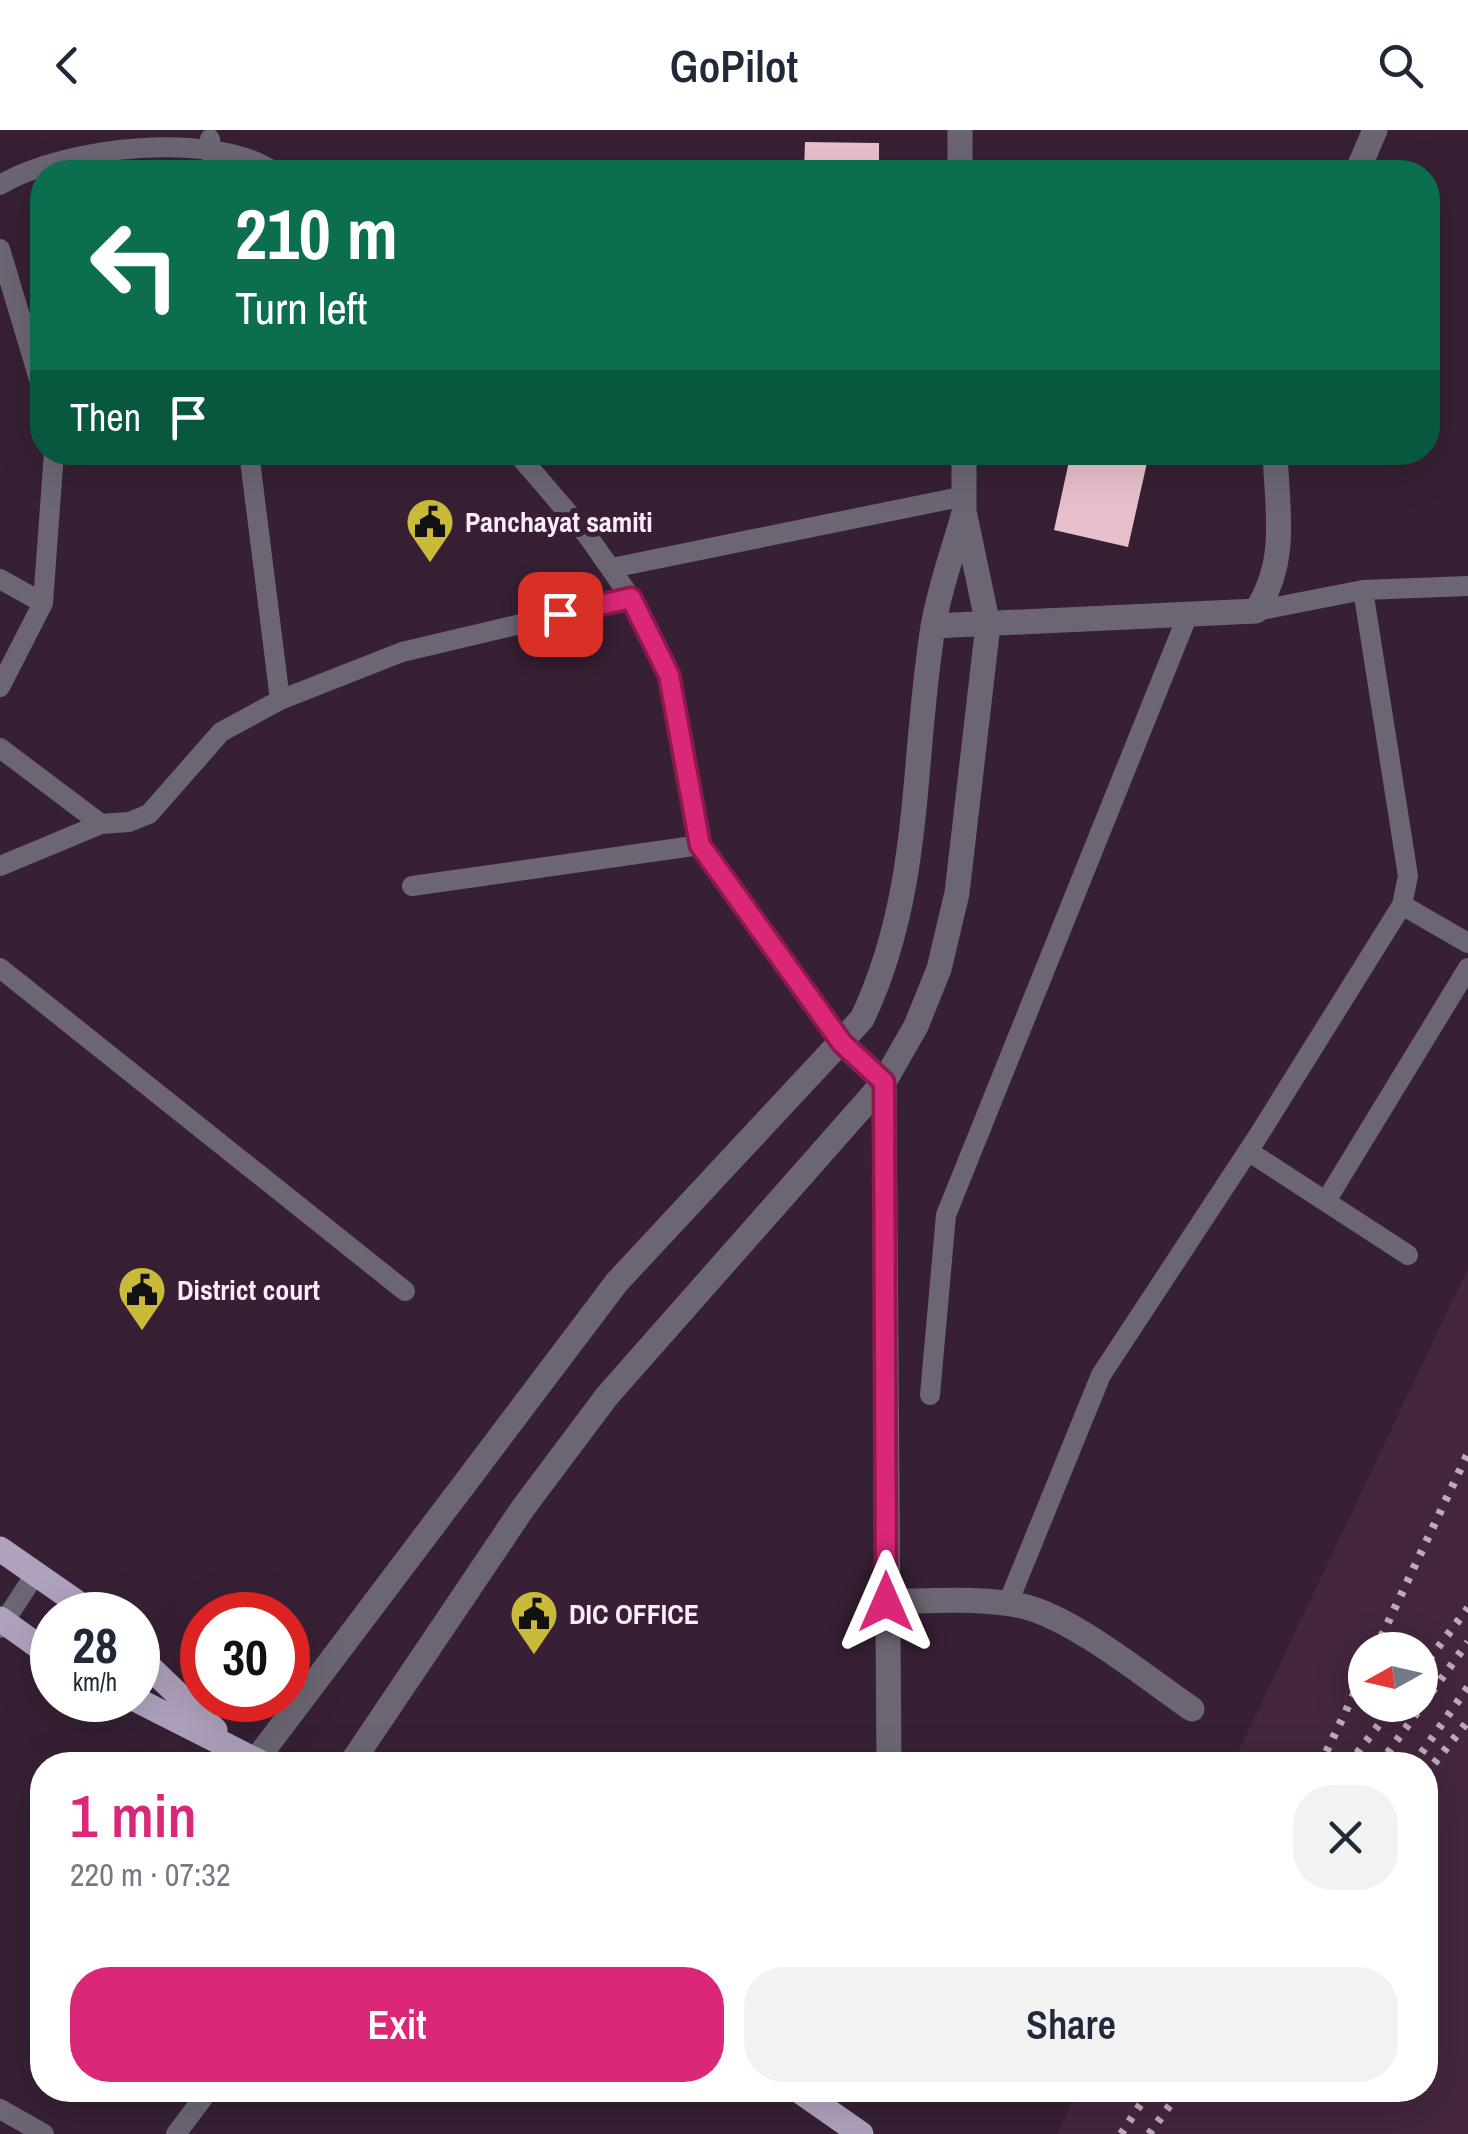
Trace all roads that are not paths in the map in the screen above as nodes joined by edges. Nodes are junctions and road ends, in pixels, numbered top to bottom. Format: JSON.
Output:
{"nodes":[{"id":1,"x":960,"y":130,"type":"edge"},
{"id":2,"x":1375,"y":130,"type":"edge"},
{"id":3,"x":210,"y":140,"type":"junction"},
{"id":4,"x":49,"y":160,"type":"edge"},
{"id":5,"x":212,"y":160,"type":"edge"},
{"id":6,"x":258,"y":160,"type":"edge"},
{"id":7,"x":960,"y":160,"type":"edge"},
{"id":8,"x":1362,"y":160,"type":"edge"},
{"id":9,"x":30,"y":170,"type":"edge"},
{"id":10,"x":0,"y":186,"type":"edge"},
{"id":11,"x":0,"y":249,"type":"edge"},
{"id":12,"x":30,"y":349,"type":"edge"},
{"id":13,"x":53,"y":465,"type":"edge"},
{"id":14,"x":251,"y":465,"type":"edge"},
{"id":15,"x":527,"y":465,"type":"edge"},
{"id":16,"x":964,"y":465,"type":"edge"},
{"id":17,"x":1276,"y":465,"type":"edge"},
{"id":18,"x":965,"y":504,"type":"junction"},
{"id":19,"x":612,"y":568,"type":"junction"},
{"id":20,"x":0,"y":578,"type":"edge"},
{"id":21,"x":1468,"y":586,"type":"edge"},
{"id":22,"x":1363,"y":590,"type":"junction"},
{"id":23,"x":631,"y":598,"type":"junction"},
{"id":24,"x":43,"y":603,"type":"junction"},
{"id":25,"x":1256,"y":611,"type":"junction"},
{"id":26,"x":1186,"y":617,"type":"junction"},
{"id":27,"x":988,"y":625,"type":"junction"},
{"id":28,"x":933,"y":626,"type":"junction"},
{"id":29,"x":0,"y":687,"type":"edge"},
{"id":30,"x":280,"y":700,"type":"junction"},
{"id":31,"x":0,"y":748,"type":"edge"},
{"id":32,"x":101,"y":824,"type":"junction"},
{"id":33,"x":700,"y":845,"type":"junction"},
{"id":34,"x":0,"y":866,"type":"edge"},
{"id":35,"x":412,"y":886,"type":"dead end"},
{"id":36,"x":1402,"y":905,"type":"junction"},
{"id":37,"x":1468,"y":943,"type":"edge"},
{"id":38,"x":0,"y":968,"type":"edge"},
{"id":39,"x":1468,"y":968,"type":"edge"},
{"id":40,"x":842,"y":1043,"type":"junction"},
{"id":41,"x":884,"y":1082,"type":"junction"},
{"id":42,"x":1248,"y":1151,"type":"junction"},
{"id":43,"x":1326,"y":1201,"type":"junction"},
{"id":44,"x":1408,"y":1255,"type":"dead end"},
{"id":45,"x":405,"y":1292,"type":"dead end"},
{"id":46,"x":930,"y":1395,"type":"dead end"},
{"id":47,"x":0,"y":1549,"type":"edge"},
{"id":48,"x":36,"y":1573,"type":"junction"},
{"id":49,"x":63,"y":1592,"type":"edge"},
{"id":50,"x":886,"y":1602,"type":"junction"},
{"id":51,"x":1008,"y":1603,"type":"junction"},
{"id":52,"x":1,"y":1623,"type":"edge"},
{"id":53,"x":30,"y":1642,"type":"edge"},
{"id":54,"x":160,"y":1676,"type":"edge"},
{"id":55,"x":1192,"y":1709,"type":"dead end"},
{"id":56,"x":160,"y":1712,"type":"edge"},
{"id":57,"x":239,"y":1752,"type":"edge"},
{"id":58,"x":245,"y":1752,"type":"edge"},
{"id":59,"x":258,"y":1752,"type":"edge"},
{"id":60,"x":359,"y":1752,"type":"edge"},
{"id":61,"x":889,"y":1752,"type":"edge"},
{"id":62,"x":199,"y":2102,"type":"edge"},
{"id":63,"x":815,"y":2102,"type":"edge"},
{"id":64,"x":0,"y":2108,"type":"edge"},
{"id":65,"x":44,"y":2134,"type":"edge"},
{"id":66,"x":176,"y":2134,"type":"edge"},
{"id":67,"x":861,"y":2134,"type":"edge"}],
"edges":[{"from":1,"to":7,"type":"street"},
{"from":2,"to":8,"type":"street"},
{"from":3,"to":4,"type":"lane"},
{"from":3,"to":5,"type":"lane"},
{"from":3,"to":6,"type":"lane"},
{"from":9,"to":10,"type":"lane"},
{"from":11,"to":12,"type":"lane"},
{"from":13,"to":24,"type":"lane"},
{"from":14,"to":30,"type":"lane"},
{"from":15,"to":19,"type":"lane"},
{"from":16,"to":18,"type":"street"},
{"from":17,"to":25,"type":"street"},
{"from":18,"to":19,"type":"lane"},
{"from":18,"to":27,"type":"street"},
{"from":18,"to":28,"type":"street"},
{"from":19,"to":23,"type":"lane"},
{"from":20,"to":24,"type":"lane"},
{"from":21,"to":22,"type":"lane"},
{"from":22,"to":25,"type":"lane"},
{"from":22,"to":36,"type":"lane"},
{"from":23,"to":30,"type":"lane"},
{"from":23,"to":33,"type":"lane"},
{"from":24,"to":29,"type":"lane"},
{"from":25,"to":26,"type":"street"},
{"from":26,"to":27,"type":"street"},
{"from":26,"to":46,"type":"lane"},
{"from":27,"to":28,"type":"street"},
{"from":27,"to":41,"type":"street"},
{"from":28,"to":40,"type":"street"},
{"from":30,"to":32,"type":"lane"},
{"from":31,"to":32,"type":"lane"},
{"from":32,"to":34,"type":"lane"},
{"from":33,"to":35,"type":"lane"},
{"from":33,"to":40,"type":"lane"},
{"from":36,"to":37,"type":"lane"},
{"from":36,"to":42,"type":"lane"},
{"from":38,"to":45,"type":"lane"},
{"from":39,"to":43,"type":"lane"},
{"from":40,"to":41,"type":"street"},
{"from":40,"to":59,"type":"street"},
{"from":41,"to":50,"type":"street"},
{"from":41,"to":60,"type":"street"},
{"from":42,"to":43,"type":"lane"},
{"from":42,"to":51,"type":"lane"},
{"from":43,"to":44,"type":"lane"},
{"from":47,"to":48,"type":"main road"},
{"from":48,"to":49,"type":"main road"},
{"from":48,"to":52,"type":"lane"},
{"from":50,"to":51,"type":"street"},
{"from":50,"to":61,"type":"street"},
{"from":51,"to":55,"type":"street"},
{"from":52,"to":53,"type":"main road"},
{"from":54,"to":58,"type":"main road"},
{"from":56,"to":57,"type":"main road"},
{"from":62,"to":66,"type":"lane"},
{"from":63,"to":67,"type":"main road"},
{"from":64,"to":65,"type":"lane"}]}
